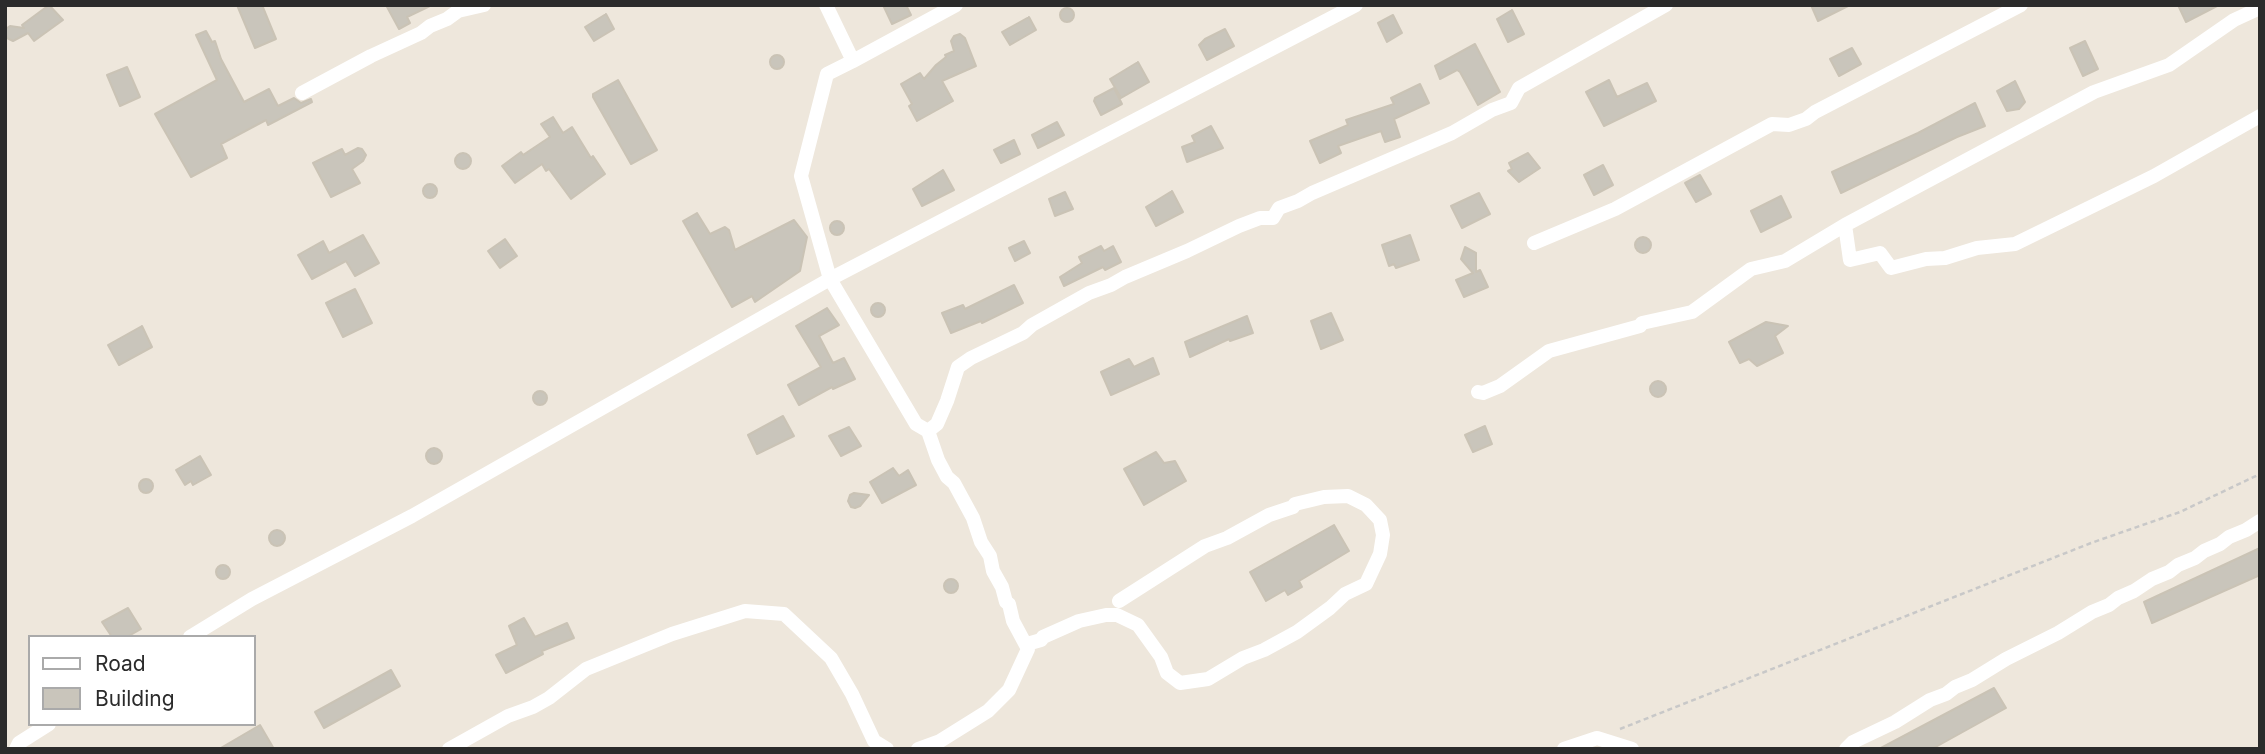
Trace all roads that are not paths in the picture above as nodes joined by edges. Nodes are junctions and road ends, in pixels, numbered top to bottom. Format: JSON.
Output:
{"nodes":[{"id":1,"x":484,"y":5,"type":"edge"},
{"id":2,"x":826,"y":5,"type":"edge"},
{"id":3,"x":956,"y":5,"type":"edge"},
{"id":4,"x":1356,"y":5,"type":"edge"},
{"id":5,"x":1666,"y":5,"type":"edge"},
{"id":6,"x":2021,"y":5,"type":"edge"},
{"id":7,"x":2260,"y":8,"type":"edge"},
{"id":8,"x":853,"y":61,"type":"junction"},
{"id":9,"x":302,"y":93,"type":"dead end"},
{"id":10,"x":2260,"y":116,"type":"edge"},
{"id":11,"x":1845,"y":225,"type":"junction"},
{"id":12,"x":1534,"y":243,"type":"dead end"},
{"id":13,"x":830,"y":279,"type":"junction"},
{"id":14,"x":1478,"y":392,"type":"dead end"},
{"id":15,"x":928,"y":431,"type":"junction"},
{"id":16,"x":2260,"y":521,"type":"edge"},
{"id":17,"x":1119,"y":601,"type":"dead end"},
{"id":18,"x":193,"y":635,"type":"edge"},
{"id":19,"x":1027,"y":644,"type":"junction"},
{"id":20,"x":46,"y":726,"type":"edge"},
{"id":21,"x":16,"y":749,"type":"edge"},
{"id":22,"x":449,"y":749,"type":"edge"},
{"id":23,"x":887,"y":749,"type":"edge"},
{"id":24,"x":918,"y":749,"type":"edge"},
{"id":25,"x":1564,"y":749,"type":"edge"},
{"id":26,"x":1632,"y":749,"type":"edge"},
{"id":27,"x":1846,"y":749,"type":"edge"}],
"edges":[{"from":1,"to":9,"type":"street"},
{"from":2,"to":8,"type":"street"},
{"from":3,"to":8,"type":"street"},
{"from":4,"to":13,"type":"street"},
{"from":5,"to":15,"type":"street"},
{"from":6,"to":12,"type":"street"},
{"from":7,"to":11,"type":"street"},
{"from":8,"to":13,"type":"street"},
{"from":10,"to":11,"type":"street"},
{"from":11,"to":14,"type":"street"},
{"from":13,"to":15,"type":"street"},
{"from":13,"to":18,"type":"street"},
{"from":15,"to":19,"type":"street"},
{"from":16,"to":27,"type":"street"},
{"from":17,"to":19,"type":"street"},
{"from":19,"to":24,"type":"street"},
{"from":20,"to":21,"type":"street"},
{"from":22,"to":23,"type":"street"},
{"from":25,"to":26,"type":"street"}]}
